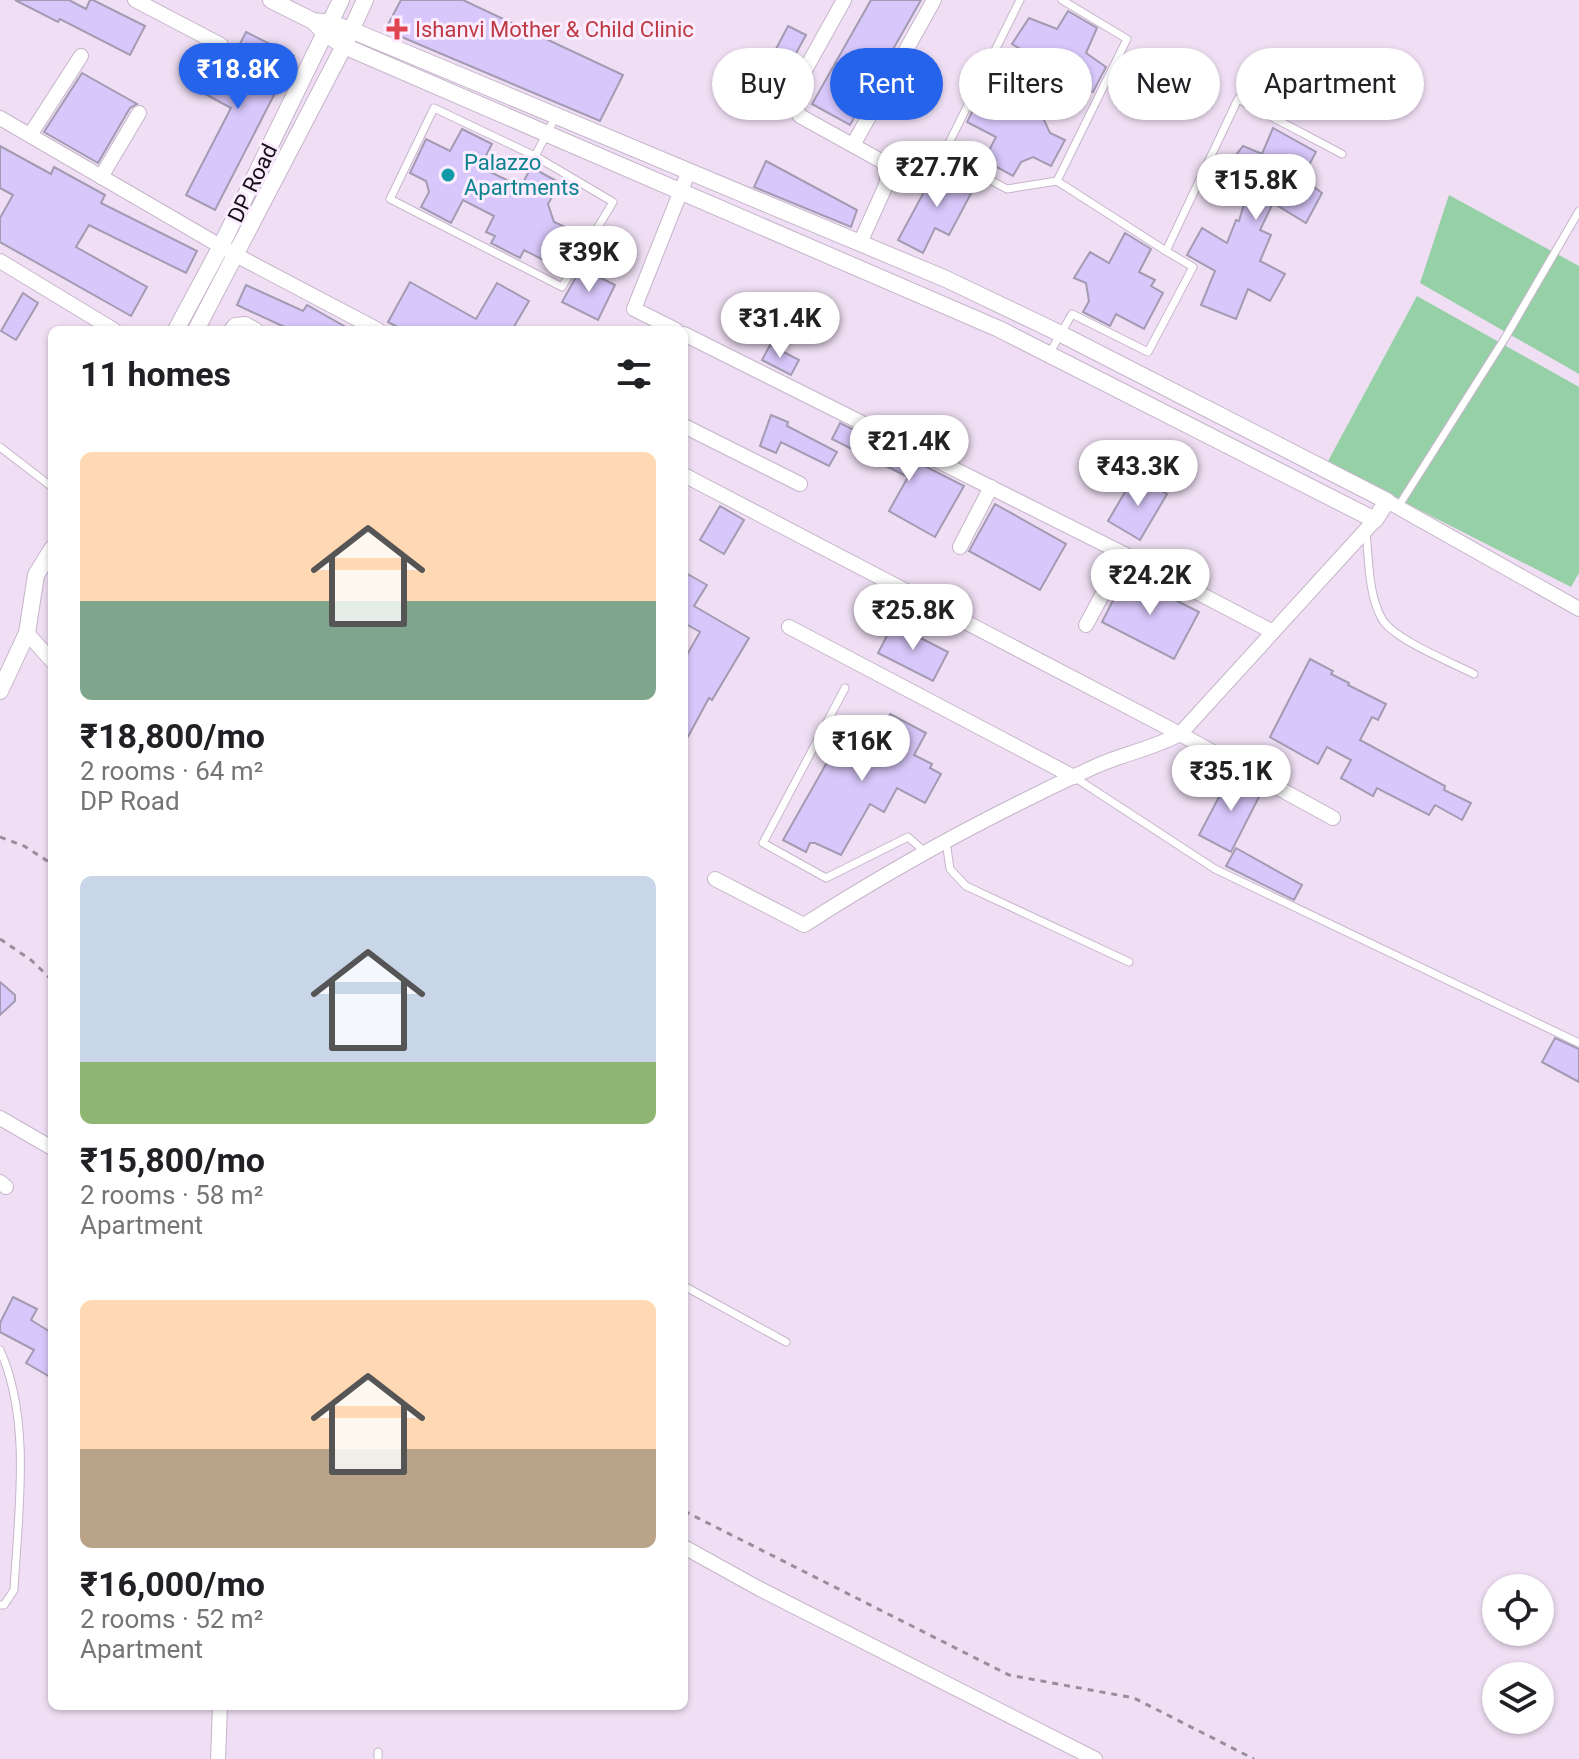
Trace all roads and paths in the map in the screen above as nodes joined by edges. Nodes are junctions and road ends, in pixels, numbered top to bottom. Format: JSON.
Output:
{"nodes":[{"id":1,"x":135,"y":0,"type":"edge"},
{"id":2,"x":271,"y":0,"type":"edge"},
{"id":3,"x":341,"y":0,"type":"edge"},
{"id":4,"x":365,"y":0,"type":"edge"},
{"id":5,"x":844,"y":0,"type":"edge"},
{"id":6,"x":934,"y":0,"type":"edge"},
{"id":7,"x":1020,"y":0,"type":"edge"},
{"id":8,"x":1062,"y":0,"type":"edge"},
{"id":9,"x":328,"y":28,"type":"junction"},
{"id":10,"x":351,"y":30,"type":"junction"},
{"id":11,"x":221,"y":45,"type":"dead end"},
{"id":12,"x":344,"y":46,"type":"junction"},
{"id":13,"x":81,"y":56,"type":"dead end"},
{"id":14,"x":139,"y":113,"type":"dead end"},
{"id":15,"x":556,"y":116,"type":"junction"},
{"id":16,"x":0,"y":118,"type":"edge"},
{"id":17,"x":32,"y":132,"type":"junction"},
{"id":18,"x":547,"y":136,"type":"junction"},
{"id":19,"x":853,"y":145,"type":"junction"},
{"id":20,"x":1342,"y":154,"type":"dead end"},
{"id":21,"x":535,"y":156,"type":"junction"},
{"id":22,"x":103,"y":173,"type":"junction"},
{"id":23,"x":688,"y":173,"type":"junction"},
{"id":24,"x":1057,"y":181,"type":"junction"},
{"id":25,"x":680,"y":193,"type":"junction"},
{"id":26,"x":1579,"y":211,"type":"edge"},
{"id":27,"x":860,"y":243,"type":"junction"},
{"id":28,"x":228,"y":250,"type":"junction"},
{"id":29,"x":1166,"y":251,"type":"junction"},
{"id":30,"x":0,"y":261,"type":"edge"},
{"id":31,"x":107,"y":326,"type":"edge"},
{"id":32,"x":179,"y":326,"type":"edge"},
{"id":33,"x":198,"y":326,"type":"edge"},
{"id":34,"x":370,"y":326,"type":"edge"},
{"id":35,"x":668,"y":326,"type":"edge"},
{"id":36,"x":1061,"y":334,"type":"junction"},
{"id":37,"x":688,"y":336,"type":"edge"},
{"id":38,"x":1049,"y":354,"type":"junction"},
{"id":39,"x":688,"y":428,"type":"edge"},
{"id":40,"x":0,"y":447,"type":"edge"},
{"id":41,"x":688,"y":477,"type":"edge"},
{"id":42,"x":48,"y":484,"type":"edge"},
{"id":43,"x":800,"y":484,"type":"dead end"},
{"id":44,"x":991,"y":487,"type":"junction"},
{"id":45,"x":1393,"y":504,"type":"junction"},
{"id":46,"x":1370,"y":525,"type":"junction"},
{"id":47,"x":960,"y":547,"type":"dead end"},
{"id":48,"x":1124,"y":554,"type":"junction"},
{"id":49,"x":48,"y":556,"type":"edge"},
{"id":50,"x":1579,"y":609,"type":"edge"},
{"id":51,"x":1086,"y":625,"type":"dead end"},
{"id":52,"x":789,"y":627,"type":"dead end"},
{"id":53,"x":1273,"y":632,"type":"junction"},
{"id":54,"x":27,"y":633,"type":"junction"},
{"id":55,"x":48,"y":657,"type":"edge"},
{"id":56,"x":1474,"y":674,"type":"dead end"},
{"id":57,"x":845,"y":688,"type":"dead end"},
{"id":58,"x":0,"y":691,"type":"edge"},
{"id":59,"x":1180,"y":734,"type":"junction"},
{"id":60,"x":1074,"y":777,"type":"junction"},
{"id":61,"x":1333,"y":818,"type":"dead end"},
{"id":62,"x":0,"y":837,"type":"edge"},
{"id":63,"x":946,"y":841,"type":"junction"},
{"id":64,"x":925,"y":852,"type":"junction"},
{"id":65,"x":48,"y":861,"type":"edge"},
{"id":66,"x":715,"y":879,"type":"dead end"},
{"id":67,"x":0,"y":939,"type":"edge"},
{"id":68,"x":1129,"y":962,"type":"dead end"},
{"id":69,"x":48,"y":976,"type":"edge"},
{"id":70,"x":1579,"y":1043,"type":"edge"},
{"id":71,"x":0,"y":1118,"type":"edge"},
{"id":72,"x":48,"y":1146,"type":"edge"},
{"id":73,"x":688,"y":1288,"type":"edge"},
{"id":74,"x":786,"y":1342,"type":"dead end"},
{"id":75,"x":0,"y":1350,"type":"edge"},
{"id":76,"x":688,"y":1513,"type":"edge"},
{"id":77,"x":688,"y":1549,"type":"edge"},
{"id":78,"x":0,"y":1605,"type":"edge"},
{"id":79,"x":220,"y":1710,"type":"edge"},
{"id":80,"x":218,"y":1759,"type":"edge"},
{"id":81,"x":1095,"y":1759,"type":"edge"},
{"id":82,"x":1254,"y":1759,"type":"edge"}],
"edges":[{"from":1,"to":11,"type":"street"},
{"from":2,"to":9,"type":"street"},
{"from":3,"to":9,"type":"street","name":"DP Road"},
{"from":4,"to":10,"type":"street","name":"DP Road"},
{"from":5,"to":19,"type":"street"},
{"from":6,"to":19,"type":"street"},
{"from":7,"to":24,"type":"lane"},
{"from":8,"to":24,"type":"lane"},
{"from":9,"to":10,"type":"street"},
{"from":9,"to":12,"type":"street"},
{"from":9,"to":28,"type":"street","name":"DP Road"},
{"from":10,"to":12,"type":"street","name":"DP Road"},
{"from":10,"to":15,"type":"street"},
{"from":12,"to":18,"type":"street"},
{"from":12,"to":28,"type":"street","name":"DP Road"},
{"from":13,"to":17,"type":"street"},
{"from":14,"to":22,"type":"street"},
{"from":15,"to":18,"type":"lane"},
{"from":15,"to":23,"type":"street"},
{"from":16,"to":17,"type":"street"},
{"from":17,"to":22,"type":"street"},
{"from":17,"to":22,"type":"street"},
{"from":18,"to":21,"type":"lane"},
{"from":18,"to":25,"type":"street"},
{"from":19,"to":27,"type":"street"},
{"from":20,"to":29,"type":"lane"},
{"from":21,"to":21,"type":"lane"},
{"from":22,"to":28,"type":"street"},
{"from":23,"to":25,"type":"street"},
{"from":23,"to":27,"type":"street"},
{"from":24,"to":29,"type":"lane"},
{"from":25,"to":35,"type":"street"},
{"from":25,"to":38,"type":"street"},
{"from":26,"to":45,"type":"lane"},
{"from":27,"to":36,"type":"street"},
{"from":28,"to":32,"type":"street","name":"DP Road"},
{"from":28,"to":33,"type":"street","name":"DP Road"},
{"from":28,"to":34,"type":"street"},
{"from":29,"to":36,"type":"lane"},
{"from":30,"to":31,"type":"street"},
{"from":36,"to":38,"type":"lane"},
{"from":36,"to":45,"type":"street"},
{"from":37,"to":44,"type":"street"},
{"from":38,"to":46,"type":"street"},
{"from":39,"to":43,"type":"street"},
{"from":40,"to":42,"type":"lane"},
{"from":41,"to":59,"type":"street"},
{"from":44,"to":47,"type":"street"},
{"from":44,"to":48,"type":"street"},
{"from":45,"to":46,"type":"street"},
{"from":45,"to":50,"type":"street"},
{"from":46,"to":53,"type":"street"},
{"from":46,"to":56,"type":"lane"},
{"from":48,"to":51,"type":"street"},
{"from":48,"to":53,"type":"street"},
{"from":49,"to":54,"type":"street"},
{"from":52,"to":60,"type":"street"},
{"from":53,"to":59,"type":"street"},
{"from":54,"to":55,"type":"street"},
{"from":54,"to":58,"type":"street"},
{"from":57,"to":64,"type":"lane"},
{"from":59,"to":60,"type":"street"},
{"from":59,"to":61,"type":"street"},
{"from":60,"to":63,"type":"street"},
{"from":60,"to":70,"type":"lane"},
{"from":62,"to":65,"type":"path"},
{"from":63,"to":64,"type":"street"},
{"from":63,"to":68,"type":"lane"},
{"from":64,"to":66,"type":"street"},
{"from":67,"to":69,"type":"path"},
{"from":71,"to":72,"type":"street"},
{"from":73,"to":74,"type":"lane"},
{"from":75,"to":78,"type":"lane"},
{"from":76,"to":82,"type":"path"},
{"from":77,"to":81,"type":"street"},
{"from":79,"to":80,"type":"street"}]}
